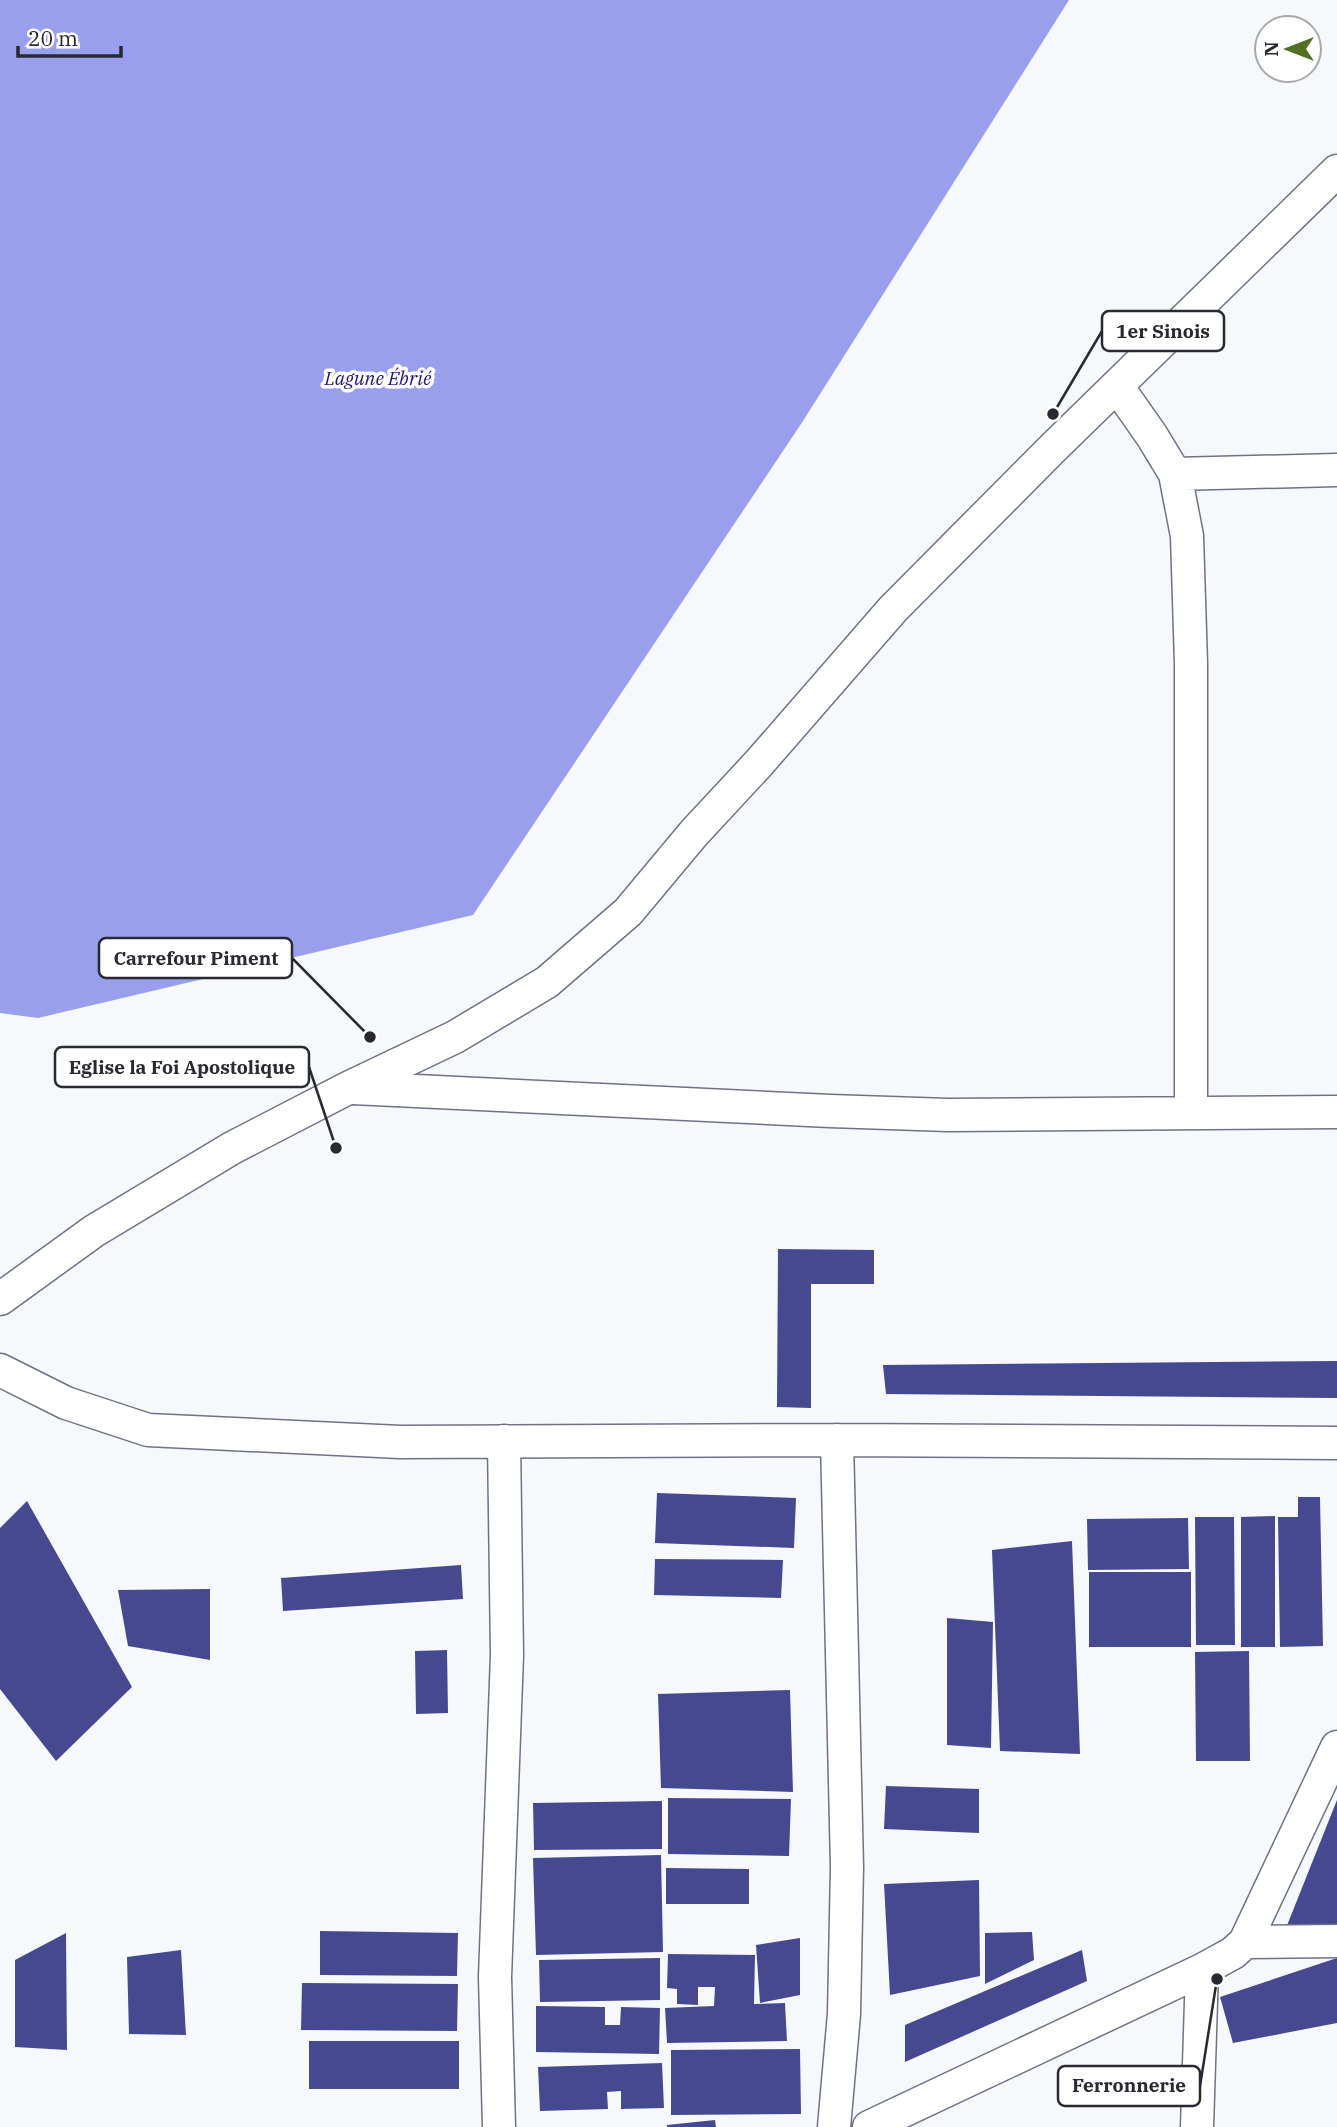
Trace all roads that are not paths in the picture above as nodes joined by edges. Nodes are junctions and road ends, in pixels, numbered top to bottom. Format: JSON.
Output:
{"nodes":[{"id":1,"x":1337,"y":171,"type":"edge"},
{"id":2,"x":1117,"y":386,"type":"junction"},
{"id":3,"x":1337,"y":470,"type":"edge"},
{"id":4,"x":1175,"y":474,"type":"junction"},
{"id":5,"x":348,"y":1088,"type":"junction"},
{"id":6,"x":1337,"y":1112,"type":"edge"},
{"id":7,"x":1191,"y":1113,"type":"junction"},
{"id":8,"x":0,"y":1299,"type":"edge"},
{"id":9,"x":0,"y":1370,"type":"edge"},
{"id":10,"x":837,"y":1440,"type":"junction"},
{"id":11,"x":504,"y":1441,"type":"junction"},
{"id":12,"x":1337,"y":1443,"type":"edge"},
{"id":13,"x":1337,"y":1747,"type":"edge"},
{"id":14,"x":1337,"y":1941,"type":"edge"},
{"id":15,"x":1245,"y":1942,"type":"junction"},
{"id":16,"x":1202,"y":1970,"type":"junction"},
{"id":17,"x":499,"y":2127,"type":"edge"},
{"id":18,"x":834,"y":2127,"type":"edge"},
{"id":19,"x":869,"y":2127,"type":"edge"},
{"id":20,"x":1196,"y":2127,"type":"edge"}],
"edges":[{"from":1,"to":2,"type":"street"},
{"from":2,"to":4,"type":"street"},
{"from":2,"to":5,"type":"street"},
{"from":3,"to":4,"type":"street"},
{"from":4,"to":7,"type":"street"},
{"from":5,"to":7,"type":"street"},
{"from":5,"to":8,"type":"street"},
{"from":6,"to":7,"type":"street"},
{"from":9,"to":11,"type":"street"},
{"from":10,"to":11,"type":"street"},
{"from":10,"to":12,"type":"street"},
{"from":10,"to":18,"type":"street"},
{"from":11,"to":17,"type":"street"},
{"from":13,"to":15,"type":"street"},
{"from":14,"to":15,"type":"street"},
{"from":15,"to":16,"type":"street"},
{"from":16,"to":19,"type":"street"},
{"from":16,"to":20,"type":"street"}]}
